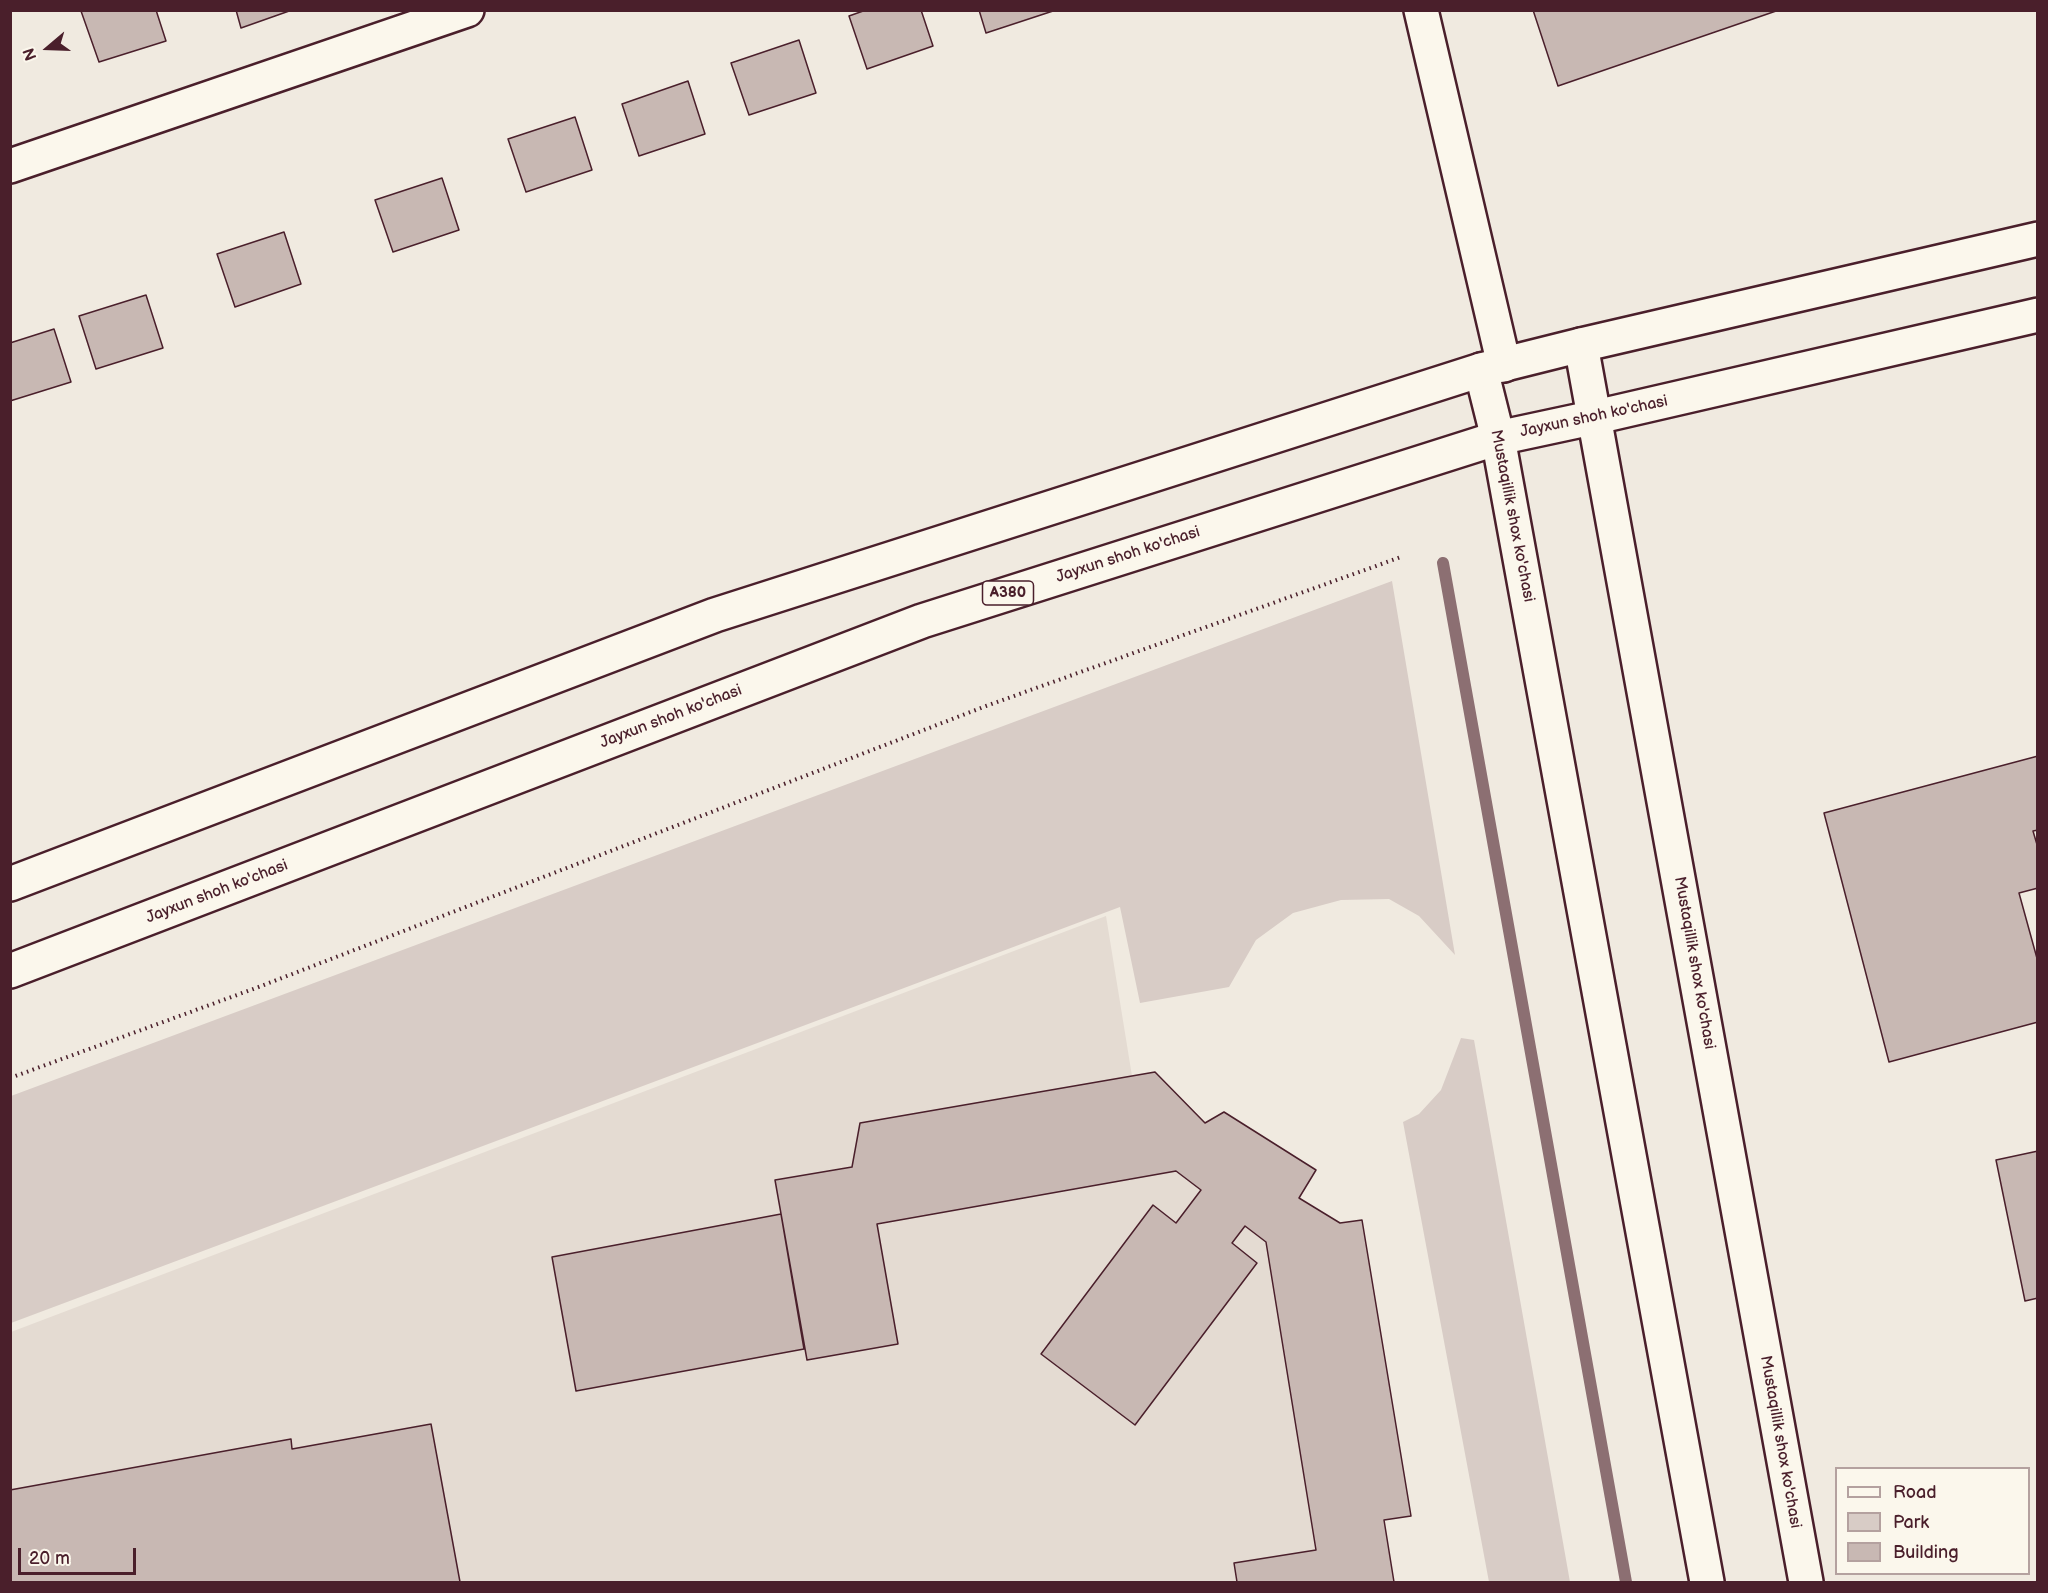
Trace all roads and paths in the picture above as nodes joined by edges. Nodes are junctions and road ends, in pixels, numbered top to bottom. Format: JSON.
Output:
{"nodes":[{"id":1,"x":467,"y":10,"type":"edge"},
{"id":2,"x":1421,"y":10,"type":"edge"},
{"id":3,"x":10,"y":166,"type":"edge"},
{"id":4,"x":2037,"y":239,"type":"edge"},
{"id":5,"x":2037,"y":315,"type":"edge"},
{"id":6,"x":1581,"y":345,"type":"junction"},
{"id":7,"x":1493,"y":368,"type":"junction"},
{"id":8,"x":1596,"y":417,"type":"junction"},
{"id":9,"x":1498,"y":438,"type":"junction"},
{"id":10,"x":1401,"y":557,"type":"dead end"},
{"id":11,"x":10,"y":884,"type":"edge"},
{"id":12,"x":10,"y":971,"type":"edge"},
{"id":13,"x":10,"y":1078,"type":"edge"},
{"id":14,"x":1707,"y":1582,"type":"edge"},
{"id":15,"x":1806,"y":1582,"type":"edge"}],
"edges":[{"from":1,"to":3,"type":"main road"},
{"from":2,"to":7,"type":"main road","name":"Mustaqillik shox ko'chasi"},
{"from":4,"to":6,"type":"main road"},
{"from":5,"to":8,"type":"main road","name":"Jayxun shoh ko'chasi","number":"A380"},
{"from":6,"to":7,"type":"main road"},
{"from":6,"to":8,"type":"main road","name":"Mustaqillik shox ko'chasi"},
{"from":7,"to":9,"type":"main road","name":"Mustaqillik shox ko'chasi"},
{"from":7,"to":11,"type":"main road"},
{"from":8,"to":9,"type":"main road","name":"Jayxun shoh ko'chasi","number":"A380"},
{"from":8,"to":15,"type":"main road","name":"Mustaqillik shox ko'chasi"},
{"from":9,"to":12,"type":"main road","name":"Jayxun shoh ko'chasi","number":"A380"},
{"from":9,"to":14,"type":"main road","name":"Mustaqillik shox ko'chasi"},
{"from":10,"to":13,"type":"path"}]}
